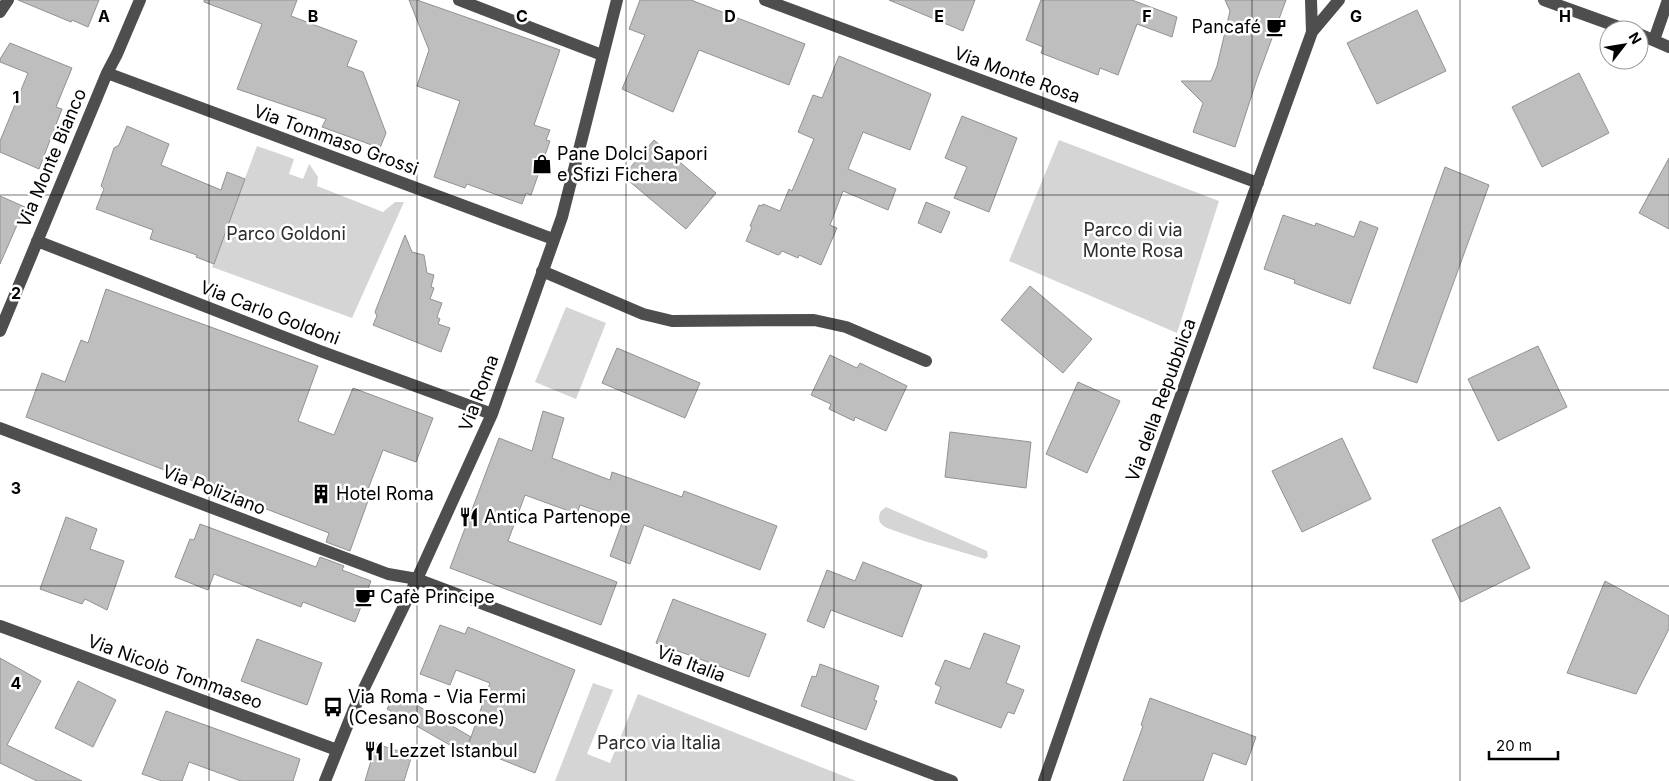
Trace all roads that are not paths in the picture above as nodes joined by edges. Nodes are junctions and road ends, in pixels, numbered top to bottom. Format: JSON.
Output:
{"nodes":[{"id":1,"x":8,"y":0,"type":"edge"},
{"id":2,"x":140,"y":0,"type":"edge"},
{"id":3,"x":459,"y":0,"type":"edge"},
{"id":4,"x":617,"y":0,"type":"edge"},
{"id":5,"x":765,"y":0,"type":"edge"},
{"id":6,"x":1311,"y":0,"type":"edge"},
{"id":7,"x":1339,"y":0,"type":"edge"},
{"id":8,"x":1544,"y":0,"type":"edge"},
{"id":9,"x":1668,"y":0,"type":"edge"},
{"id":10,"x":0,"y":12,"type":"edge"},
{"id":11,"x":1599,"y":20,"type":"edge"},
{"id":12,"x":1312,"y":32,"type":"junction"},
{"id":13,"x":1649,"y":38,"type":"edge"},
{"id":14,"x":1654,"y":40,"type":"junction"},
{"id":15,"x":1669,"y":47,"type":"edge"},
{"id":16,"x":602,"y":55,"type":"junction"},
{"id":17,"x":107,"y":73,"type":"junction"},
{"id":18,"x":1258,"y":183,"type":"junction"},
{"id":19,"x":553,"y":239,"type":"junction"},
{"id":20,"x":37,"y":241,"type":"junction"},
{"id":21,"x":542,"y":271,"type":"junction"},
{"id":22,"x":0,"y":331,"type":"edge"},
{"id":23,"x":926,"y":361,"type":"dead end"},
{"id":24,"x":492,"y":414,"type":"junction"},
{"id":25,"x":0,"y":428,"type":"edge"},
{"id":26,"x":417,"y":579,"type":"junction"},
{"id":27,"x":0,"y":626,"type":"edge"},
{"id":28,"x":338,"y":750,"type":"junction"},
{"id":29,"x":325,"y":781,"type":"edge"},
{"id":30,"x":952,"y":781,"type":"edge"},
{"id":31,"x":1044,"y":781,"type":"edge"}],
"edges":[{"from":1,"to":10,"type":"street"},
{"from":2,"to":17,"type":"street","name":"Via Monte Bianco"},
{"from":3,"to":16,"type":"street"},
{"from":4,"to":16,"type":"street","name":"Via Roma"},
{"from":5,"to":18,"type":"street","name":"Via Monte Rosa"},
{"from":6,"to":12,"type":"street","name":"Via della Repubblica"},
{"from":7,"to":12,"type":"street","name":"Via della Repubblica"},
{"from":8,"to":11,"type":"street"},
{"from":9,"to":14,"type":"street"},
{"from":12,"to":18,"type":"street","name":"Via della Repubblica"},
{"from":13,"to":14,"type":"street"},
{"from":14,"to":15,"type":"street"},
{"from":16,"to":19,"type":"street","name":"Via Roma"},
{"from":17,"to":19,"type":"street","name":"Via Tommaso Grossi"},
{"from":17,"to":20,"type":"street","name":"Via Monte Bianco"},
{"from":18,"to":31,"type":"street","name":"Via della Repubblica"},
{"from":19,"to":21,"type":"street","name":"Via Roma"},
{"from":20,"to":22,"type":"street","name":"Via Monte Bianco"},
{"from":20,"to":24,"type":"street","name":"Via Carlo Goldoni"},
{"from":21,"to":23,"type":"street"},
{"from":21,"to":24,"type":"street","name":"Via Roma"},
{"from":24,"to":26,"type":"street","name":"Via Roma"},
{"from":25,"to":26,"type":"street","name":"Via Poliziano"},
{"from":26,"to":28,"type":"street","name":"Via Roma"},
{"from":26,"to":30,"type":"street","name":"Via Italia"},
{"from":27,"to":28,"type":"street","name":"Via Nicolò Tommaseo"},
{"from":28,"to":29,"type":"street","name":"Via Roma"}]}
